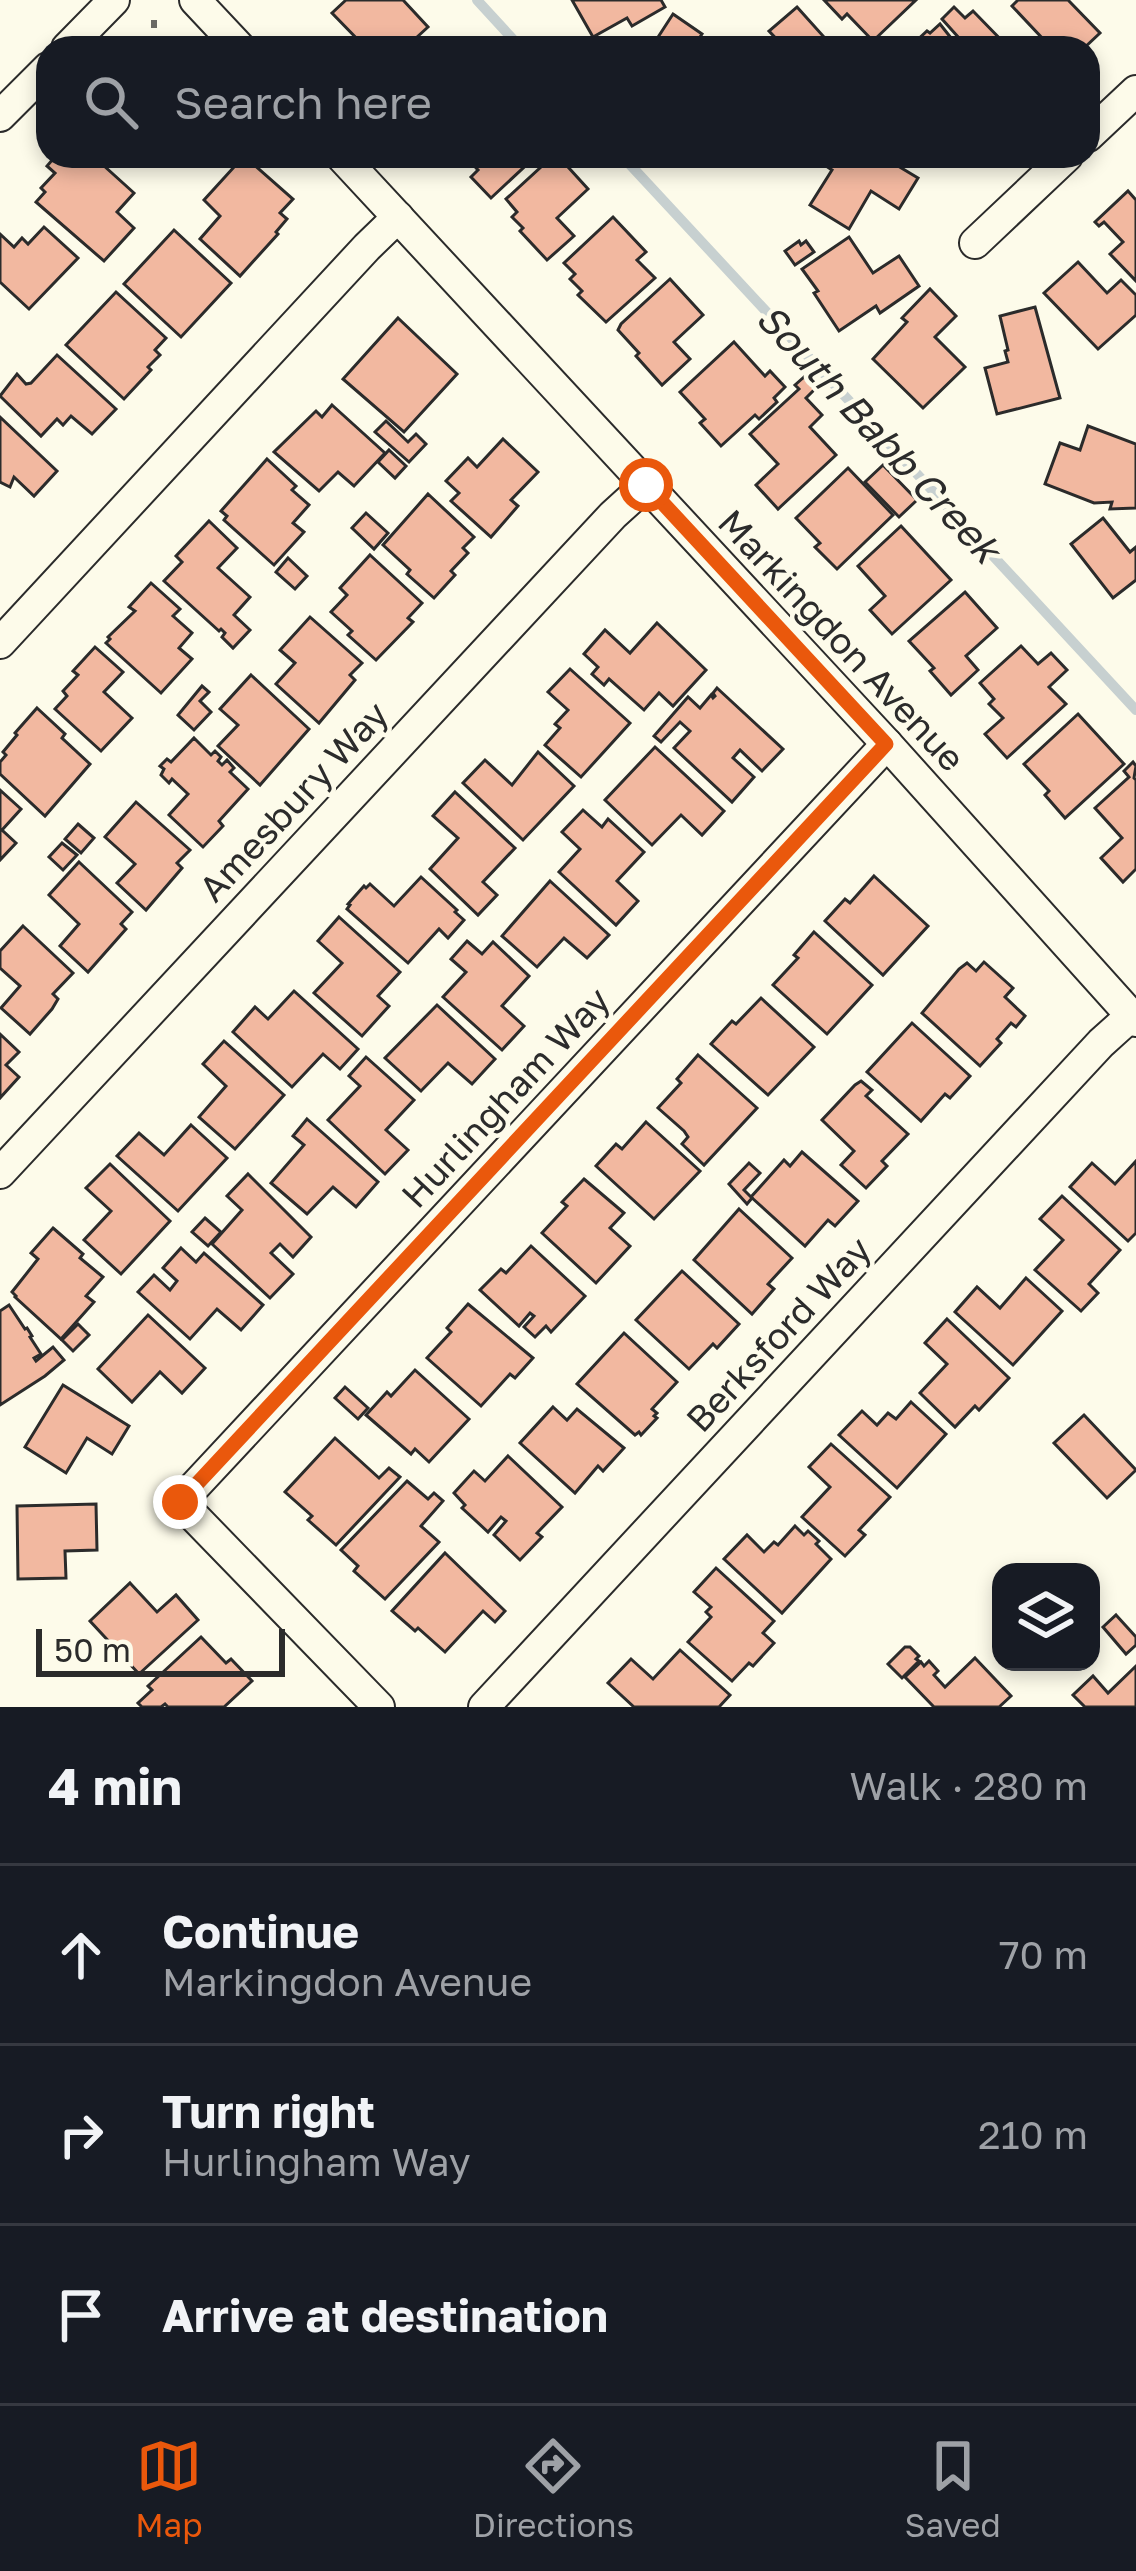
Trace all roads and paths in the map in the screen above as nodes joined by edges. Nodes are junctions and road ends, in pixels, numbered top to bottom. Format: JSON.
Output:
{"nodes":[{"id":1,"x":114,"y":0,"type":"edge"},
{"id":2,"x":195,"y":0,"type":"edge"},
{"id":3,"x":79,"y":36,"type":"edge"},
{"id":4,"x":229,"y":36,"type":"edge"},
{"id":5,"x":36,"y":80,"type":"edge"},
{"id":6,"x":1136,"y":91,"type":"edge"},
{"id":7,"x":0,"y":116,"type":"edge"},
{"id":8,"x":1100,"y":125,"type":"edge"},
{"id":9,"x":352,"y":168,"type":"edge"},
{"id":10,"x":1054,"y":168,"type":"edge"},
{"id":11,"x":398,"y":217,"type":"junction"},
{"id":12,"x":976,"y":243,"type":"dead end"},
{"id":13,"x":646,"y":485,"type":"junction"},
{"id":14,"x":0,"y":643,"type":"edge"},
{"id":15,"x":886,"y":744,"type":"junction"},
{"id":16,"x":1134,"y":1018,"type":"edge"},
{"id":17,"x":0,"y":1173,"type":"edge"},
{"id":18,"x":379,"y":1707,"type":"edge"},
{"id":19,"x":484,"y":1707,"type":"edge"}],
"edges":[{"from":1,"to":3,"type":"street"},
{"from":2,"to":4,"type":"street"},
{"from":5,"to":7,"type":"street"},
{"from":6,"to":8,"type":"street"},
{"from":9,"to":11,"type":"street","name":"Markingdon Avenue"},
{"from":10,"to":12,"type":"street"},
{"from":11,"to":13,"type":"street","name":"Markingdon Avenue"},
{"from":11,"to":14,"type":"street"},
{"from":13,"to":15,"type":"street","name":"Markingdon Avenue"},
{"from":13,"to":17,"type":"street","name":"Amesbury Way"},
{"from":15,"to":16,"type":"street","name":"Markingdon Avenue"},
{"from":15,"to":18,"type":"street","name":"Hurlingham Way"},
{"from":16,"to":19,"type":"street","name":"Berksford Way"}]}
